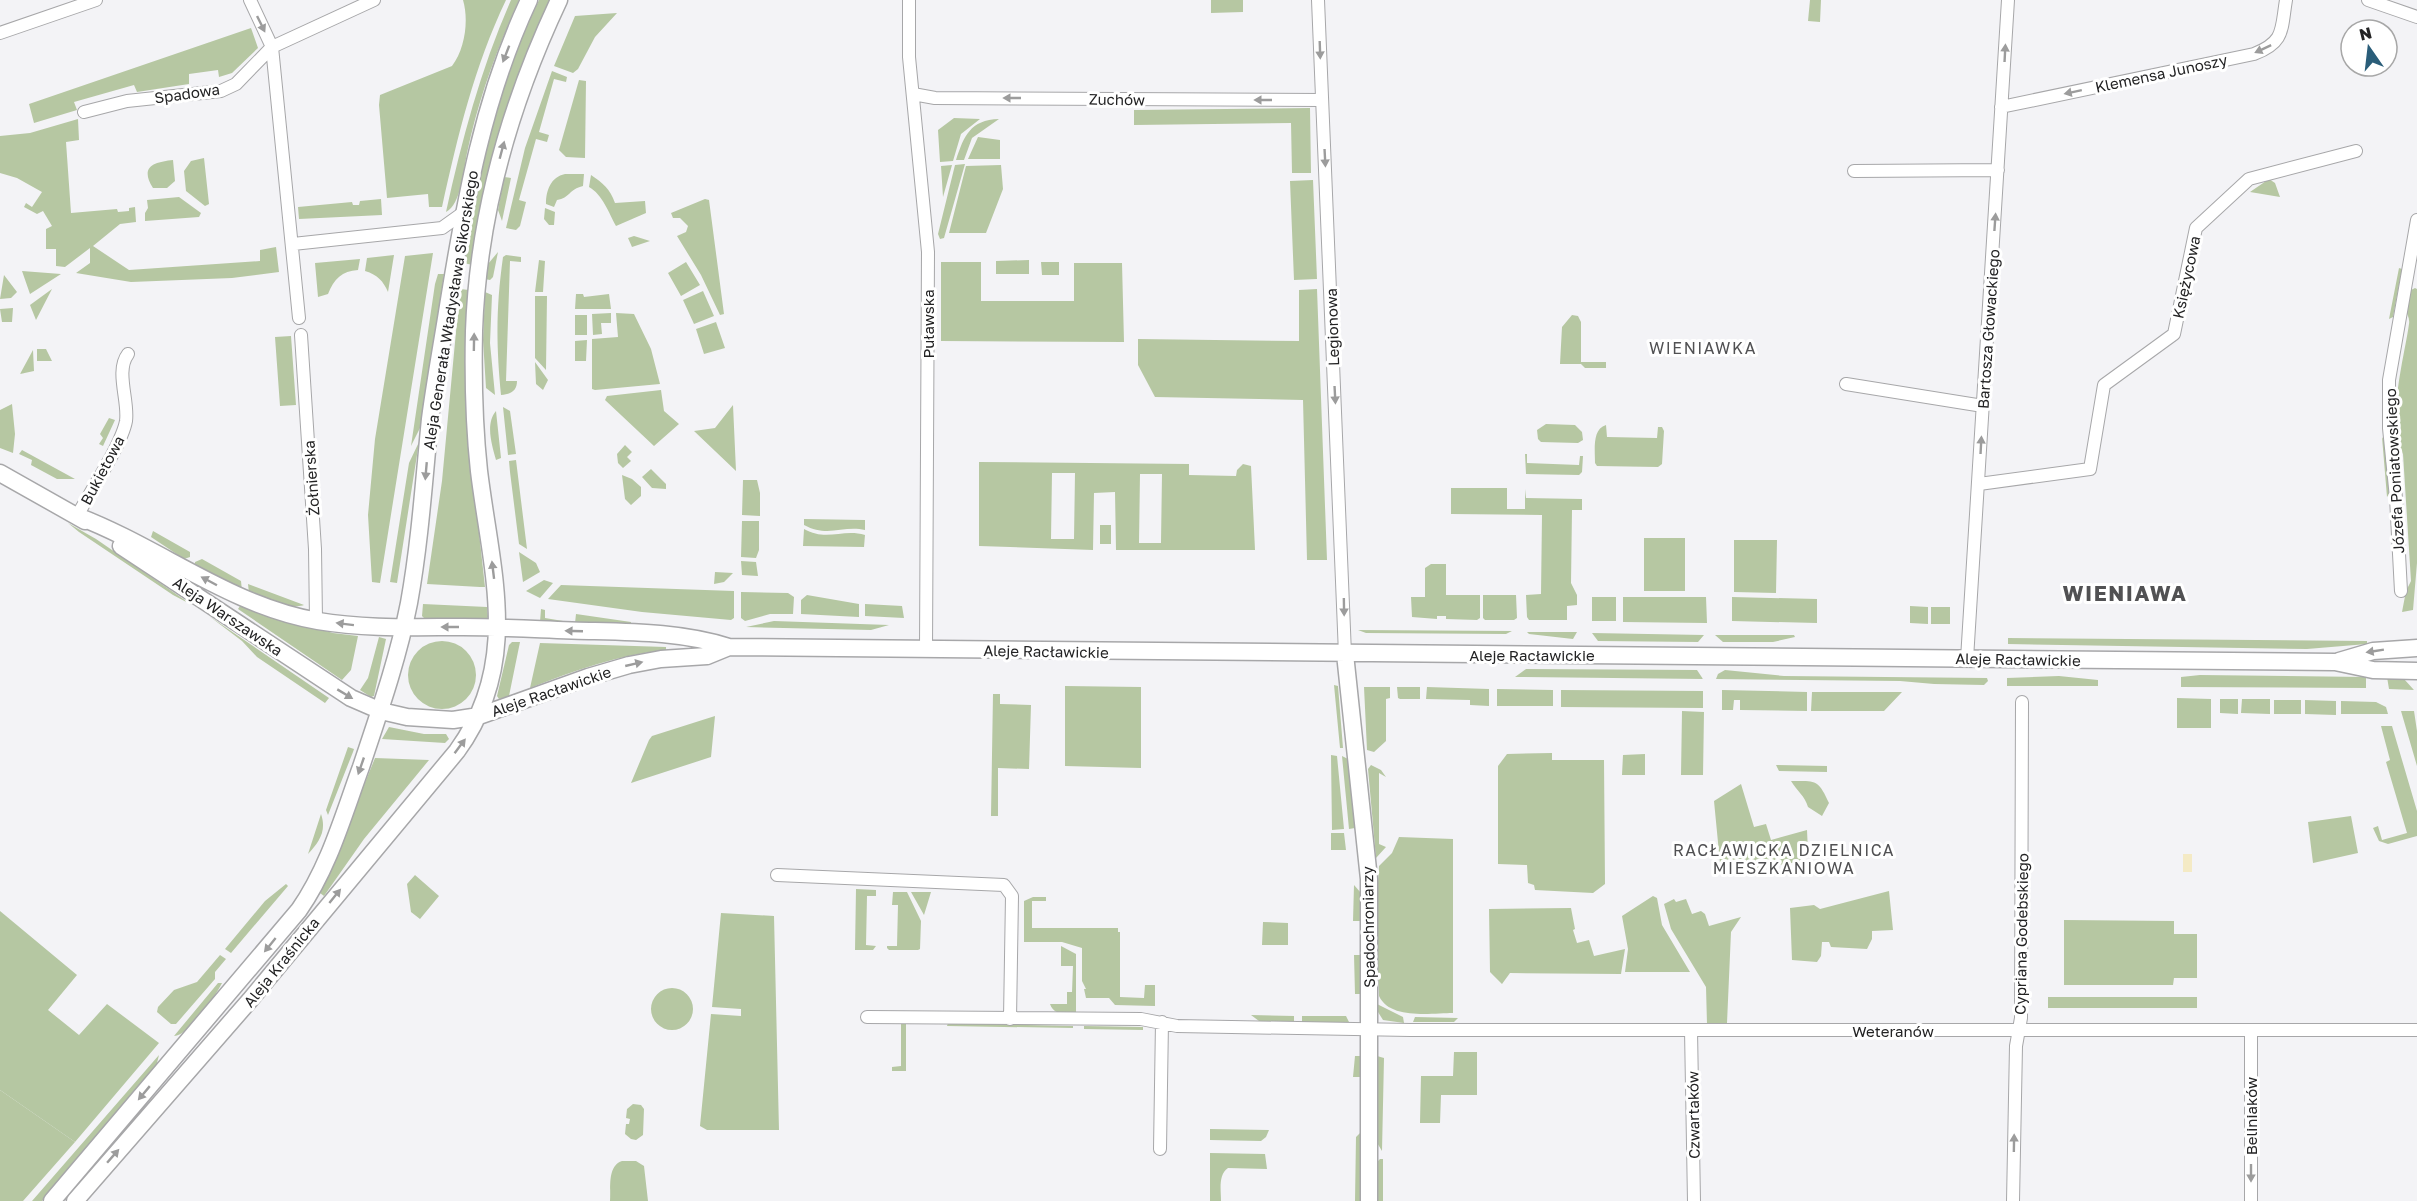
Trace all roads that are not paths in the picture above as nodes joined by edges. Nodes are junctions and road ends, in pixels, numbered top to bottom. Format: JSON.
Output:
{"nodes":[{"id":1,"x":96,"y":0,"type":"edge"},
{"id":2,"x":250,"y":0,"type":"edge"},
{"id":3,"x":374,"y":0,"type":"edge"},
{"id":4,"x":529,"y":0,"type":"edge"},
{"id":5,"x":559,"y":0,"type":"edge"},
{"id":6,"x":909,"y":0,"type":"edge"},
{"id":7,"x":1318,"y":0,"type":"edge"},
{"id":8,"x":2008,"y":0,"type":"edge"},
{"id":9,"x":2286,"y":0,"type":"edge"},
{"id":10,"x":2368,"y":0,"type":"edge"},
{"id":11,"x":2417,"y":17,"type":"edge"},
{"id":12,"x":0,"y":33,"type":"edge"},
{"id":13,"x":272,"y":47,"type":"junction"},
{"id":14,"x":913,"y":94,"type":"junction"},
{"id":15,"x":1322,"y":100,"type":"junction"},
{"id":16,"x":2001,"y":107,"type":"junction"},
{"id":17,"x":84,"y":112,"type":"dead end"},
{"id":18,"x":2356,"y":151,"type":"dead end"},
{"id":19,"x":1998,"y":170,"type":"junction"},
{"id":20,"x":1854,"y":171,"type":"dead end"},
{"id":21,"x":463,"y":213,"type":"junction"},
{"id":22,"x":2417,"y":220,"type":"edge"},
{"id":23,"x":442,"y":228,"type":"junction"},
{"id":24,"x":293,"y":244,"type":"junction"},
{"id":25,"x":458,"y":246,"type":"junction"},
{"id":26,"x":2411,"y":281,"type":"edge"},
{"id":27,"x":299,"y":318,"type":"dead end"},
{"id":28,"x":301,"y":335,"type":"dead end"},
{"id":29,"x":128,"y":354,"type":"dead end"},
{"id":30,"x":1846,"y":384,"type":"dead end"},
{"id":31,"x":1983,"y":406,"type":"junction"},
{"id":32,"x":0,"y":473,"type":"edge"},
{"id":33,"x":1979,"y":484,"type":"junction"},
{"id":34,"x":77,"y":516,"type":"junction"},
{"id":35,"x":2401,"y":591,"type":"dead end"},
{"id":36,"x":316,"y":620,"type":"junction"},
{"id":37,"x":404,"y":627,"type":"junction"},
{"id":38,"x":497,"y":628,"type":"junction"},
{"id":39,"x":729,"y":647,"type":"junction"},
{"id":40,"x":2417,"y":648,"type":"edge"},
{"id":41,"x":926,"y":650,"type":"junction"},
{"id":42,"x":1345,"y":654,"type":"junction"},
{"id":43,"x":1967,"y":659,"type":"junction"},
{"id":44,"x":2335,"y":662,"type":"junction"},
{"id":45,"x":2417,"y":670,"type":"edge"},
{"id":46,"x":2022,"y":702,"type":"dead end"},
{"id":47,"x":381,"y":711,"type":"junction"},
{"id":48,"x":479,"y":716,"type":"junction"},
{"id":49,"x":777,"y":875,"type":"dead end"},
{"id":50,"x":867,"y":1017,"type":"dead end"},
{"id":51,"x":1010,"y":1019,"type":"junction"},
{"id":52,"x":1162,"y":1022,"type":"junction"},
{"id":53,"x":1370,"y":1029,"type":"junction"},
{"id":54,"x":1691,"y":1030,"type":"junction"},
{"id":55,"x":2417,"y":1030,"type":"edge"},
{"id":56,"x":2017,"y":1031,"type":"junction"},
{"id":57,"x":2251,"y":1031,"type":"junction"},
{"id":58,"x":1160,"y":1149,"type":"dead end"},
{"id":59,"x":52,"y":1201,"type":"edge"},
{"id":60,"x":75,"y":1201,"type":"edge"},
{"id":61,"x":1370,"y":1201,"type":"edge"},
{"id":62,"x":1694,"y":1201,"type":"edge"},
{"id":63,"x":2013,"y":1201,"type":"edge"},
{"id":64,"x":2251,"y":1201,"type":"edge"}],
"edges":[{"from":1,"to":12,"type":"street"},
{"from":2,"to":13,"type":"street","one_way":true},
{"from":3,"to":13,"type":"street","name":"Spadowa"},
{"from":4,"to":21,"type":"street","name":"Aleja Generała Władysława Sikorskiego","one_way":true},
{"from":38,"to":5,"type":"street","name":"Aleja Generała Władysława Sikorskiego","one_way":true},
{"from":6,"to":14,"type":"street","name":"Puławska"},
{"from":7,"to":15,"type":"street","name":"Legionowa","one_way":true},
{"from":16,"to":8,"type":"street","name":"Bartosza Głowackiego","one_way":true},
{"from":9,"to":16,"type":"street","name":"Klemensa Junoszy","one_way":true},
{"from":10,"to":11,"type":"street"},
{"from":13,"to":17,"type":"street","name":"Spadowa"},
{"from":13,"to":24,"type":"street"},
{"from":15,"to":14,"type":"street","name":"Zuchów","one_way":true},
{"from":14,"to":41,"type":"street","name":"Puławska"},
{"from":15,"to":42,"type":"street","name":"Legionowa","one_way":true},
{"from":16,"to":19,"type":"street","name":"Bartosza Głowackiego"},
{"from":18,"to":33,"type":"street","name":"Księżycowa"},
{"from":19,"to":20,"type":"street"},
{"from":31,"to":19,"type":"street","name":"Bartosza Głowackiego","one_way":true},
{"from":21,"to":23,"type":"street"},
{"from":21,"to":25,"type":"street","name":"Aleja Generała Władysława Sikorskiego"},
{"from":22,"to":26,"type":"street","name":"Józefa Poniatowskiego"},
{"from":23,"to":24,"type":"street"},
{"from":23,"to":25,"type":"street"},
{"from":24,"to":27,"type":"street"},
{"from":25,"to":37,"type":"street","name":"Aleja Generała Władysława Sikorskiego","one_way":true},
{"from":26,"to":35,"type":"street","name":"Józefa Poniatowskiego"},
{"from":28,"to":36,"type":"street","name":"Żołnierska"},
{"from":29,"to":34,"type":"street","name":"Bukietowa"},
{"from":30,"to":31,"type":"street"},
{"from":33,"to":31,"type":"street","name":"Bartosza Głowackiego","one_way":true},
{"from":32,"to":34,"type":"street","name":"Aleja Warszawska"},
{"from":33,"to":43,"type":"street","name":"Bartosza Głowackiego"},
{"from":36,"to":34,"type":"street","name":"Aleja Warszawska","one_way":true},
{"from":34,"to":47,"type":"street","name":"Aleja Warszawska","one_way":true},
{"from":37,"to":36,"type":"street","name":"Aleja Warszawska","one_way":true},
{"from":38,"to":37,"type":"street","name":"Aleja Warszawska","one_way":true},
{"from":37,"to":47,"type":"street","name":"Aleja Generała Władysława Sikorskiego"},
{"from":39,"to":38,"type":"street","name":"Aleje Racławickie","one_way":true},
{"from":38,"to":48,"type":"street","name":"Aleja Generała Władysława Sikorskiego"},
{"from":39,"to":41,"type":"street","name":"Aleje Racławickie"},
{"from":48,"to":39,"type":"street","name":"Aleje Racławickie","one_way":true},
{"from":40,"to":44,"type":"street","name":"Aleje Racławickie","one_way":true},
{"from":41,"to":42,"type":"street","name":"Aleje Racławickie"},
{"from":42,"to":43,"type":"street","name":"Aleje Racławickie"},
{"from":42,"to":53,"type":"street","name":"Spadochroniarzy"},
{"from":43,"to":44,"type":"street","name":"Aleje Racławickie"},
{"from":44,"to":45,"type":"street","name":"Aleje Racławickie"},
{"from":46,"to":56,"type":"street","name":"Cypriana Godebskiego"},
{"from":47,"to":48,"type":"street","name":"Aleja Warszawska"},
{"from":47,"to":59,"type":"street","name":"Aleja Kraśnicka","one_way":true},
{"from":60,"to":48,"type":"street","name":"Aleja Kraśnicka","one_way":true},
{"from":49,"to":51,"type":"street"},
{"from":50,"to":51,"type":"street","name":"Weteranów"},
{"from":51,"to":52,"type":"street","name":"Weteranów"},
{"from":52,"to":53,"type":"street","name":"Weteranów"},
{"from":52,"to":58,"type":"street"},
{"from":53,"to":54,"type":"street","name":"Weteranów"},
{"from":53,"to":61,"type":"street","name":"Spadochroniarzy"},
{"from":54,"to":56,"type":"street","name":"Weteranów"},
{"from":54,"to":62,"type":"street","name":"Czwartaków"},
{"from":55,"to":57,"type":"street","name":"Weteranów"},
{"from":56,"to":57,"type":"street","name":"Weteranów"},
{"from":63,"to":56,"type":"street","name":"Cypriana Godebskiego","one_way":true},
{"from":57,"to":64,"type":"street","name":"Beliniaków","one_way":true}]}
